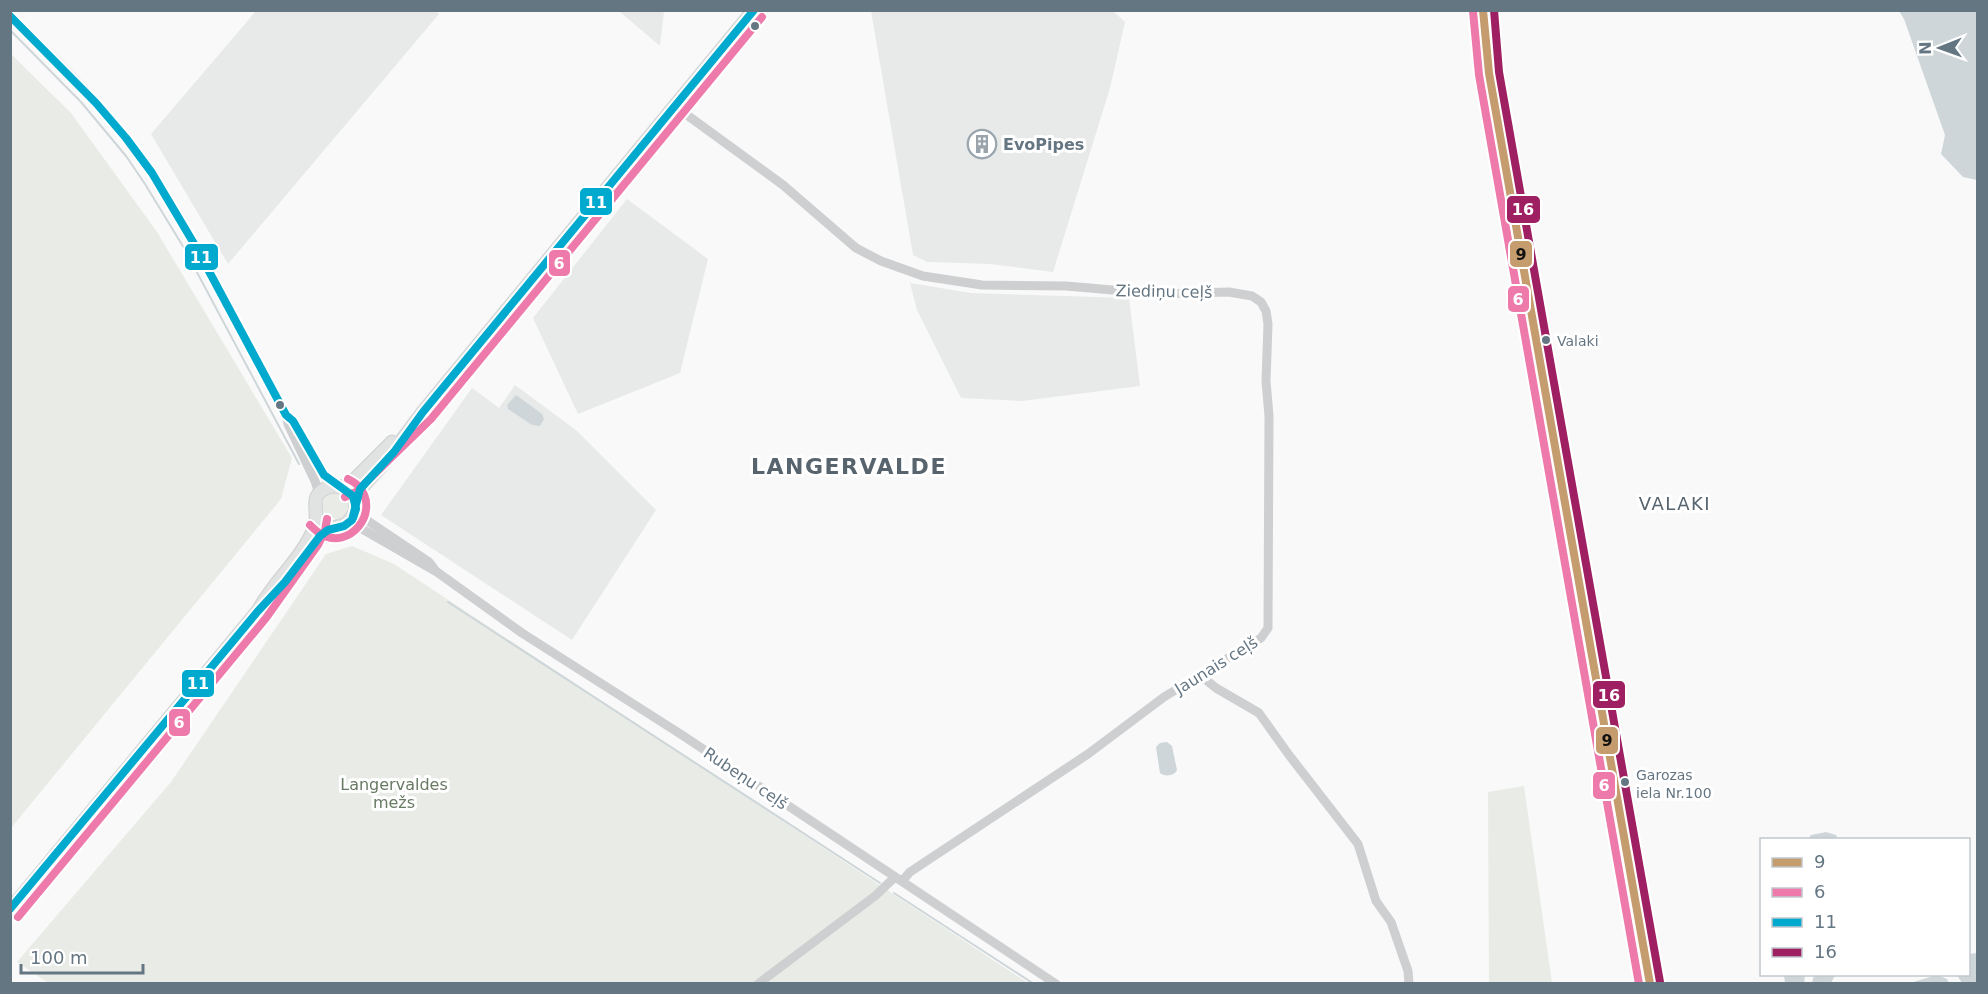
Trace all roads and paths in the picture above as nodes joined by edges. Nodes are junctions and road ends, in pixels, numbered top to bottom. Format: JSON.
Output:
{"nodes":[{"id":1,"x":754,"y":10,"type":"edge"},
{"id":2,"x":1483,"y":10,"type":"edge"},
{"id":3,"x":10,"y":15,"type":"edge"},
{"id":4,"x":676,"y":107,"type":"junction"},
{"id":5,"x":1266,"y":311,"type":"joint"},
{"id":6,"x":423,"y":412,"type":"junction"},
{"id":7,"x":286,"y":415,"type":"junction"},
{"id":8,"x":339,"y":486,"type":"junction"},
{"id":9,"x":319,"y":493,"type":"junction"},
{"id":10,"x":356,"y":506,"type":"junction"},
{"id":11,"x":317,"y":517,"type":"junction"},
{"id":12,"x":347,"y":524,"type":"junction"},
{"id":13,"x":332,"y":528,"type":"junction"},
{"id":14,"x":437,"y":572,"type":"junction"},
{"id":15,"x":258,"y":611,"type":"junction"},
{"id":16,"x":1200,"y":675,"type":"junction"},
{"id":17,"x":898,"y":879,"type":"junction"},
{"id":18,"x":10,"y":910,"type":"edge"},
{"id":19,"x":758,"y":984,"type":"edge"},
{"id":20,"x":1056,"y":984,"type":"edge"},
{"id":21,"x":1409,"y":984,"type":"edge"},
{"id":22,"x":1650,"y":984,"type":"edge"}],
"edges":[{"from":1,"to":4,"type":"main road"},
{"from":2,"to":22,"type":"main road"},
{"from":3,"to":7,"type":"street"},
{"from":4,"to":5,"type":"street","name":"Ziediņu ceļš"},
{"from":4,"to":6,"type":"main road"},
{"from":5,"to":16,"type":"street","name":"Jaunais ceļš"},
{"from":6,"to":8,"type":"main road"},
{"from":6,"to":10,"type":"main road"},
{"from":7,"to":8,"type":"street"},
{"from":7,"to":9,"type":"street"},
{"from":8,"to":9,"type":"main road"},
{"from":8,"to":10,"type":"main road"},
{"from":9,"to":11,"type":"main road"},
{"from":10,"to":12,"type":"main road"},
{"from":10,"to":14,"type":"street","name":"Rubeņu ceļš"},
{"from":11,"to":13,"type":"main road"},
{"from":11,"to":15,"type":"main road"},
{"from":12,"to":13,"type":"main road"},
{"from":12,"to":14,"type":"street","name":"Rubeņu ceļš"},
{"from":13,"to":15,"type":"main road"},
{"from":14,"to":17,"type":"street","name":"Rubeņu ceļš"},
{"from":15,"to":18,"type":"main road"},
{"from":16,"to":17,"type":"street","name":"Jaunais ceļš"},
{"from":16,"to":21,"type":"street"},
{"from":17,"to":19,"type":"street","name":"Jaunais ceļš"},
{"from":17,"to":20,"type":"street","name":"Rubeņu ceļš"}]}
